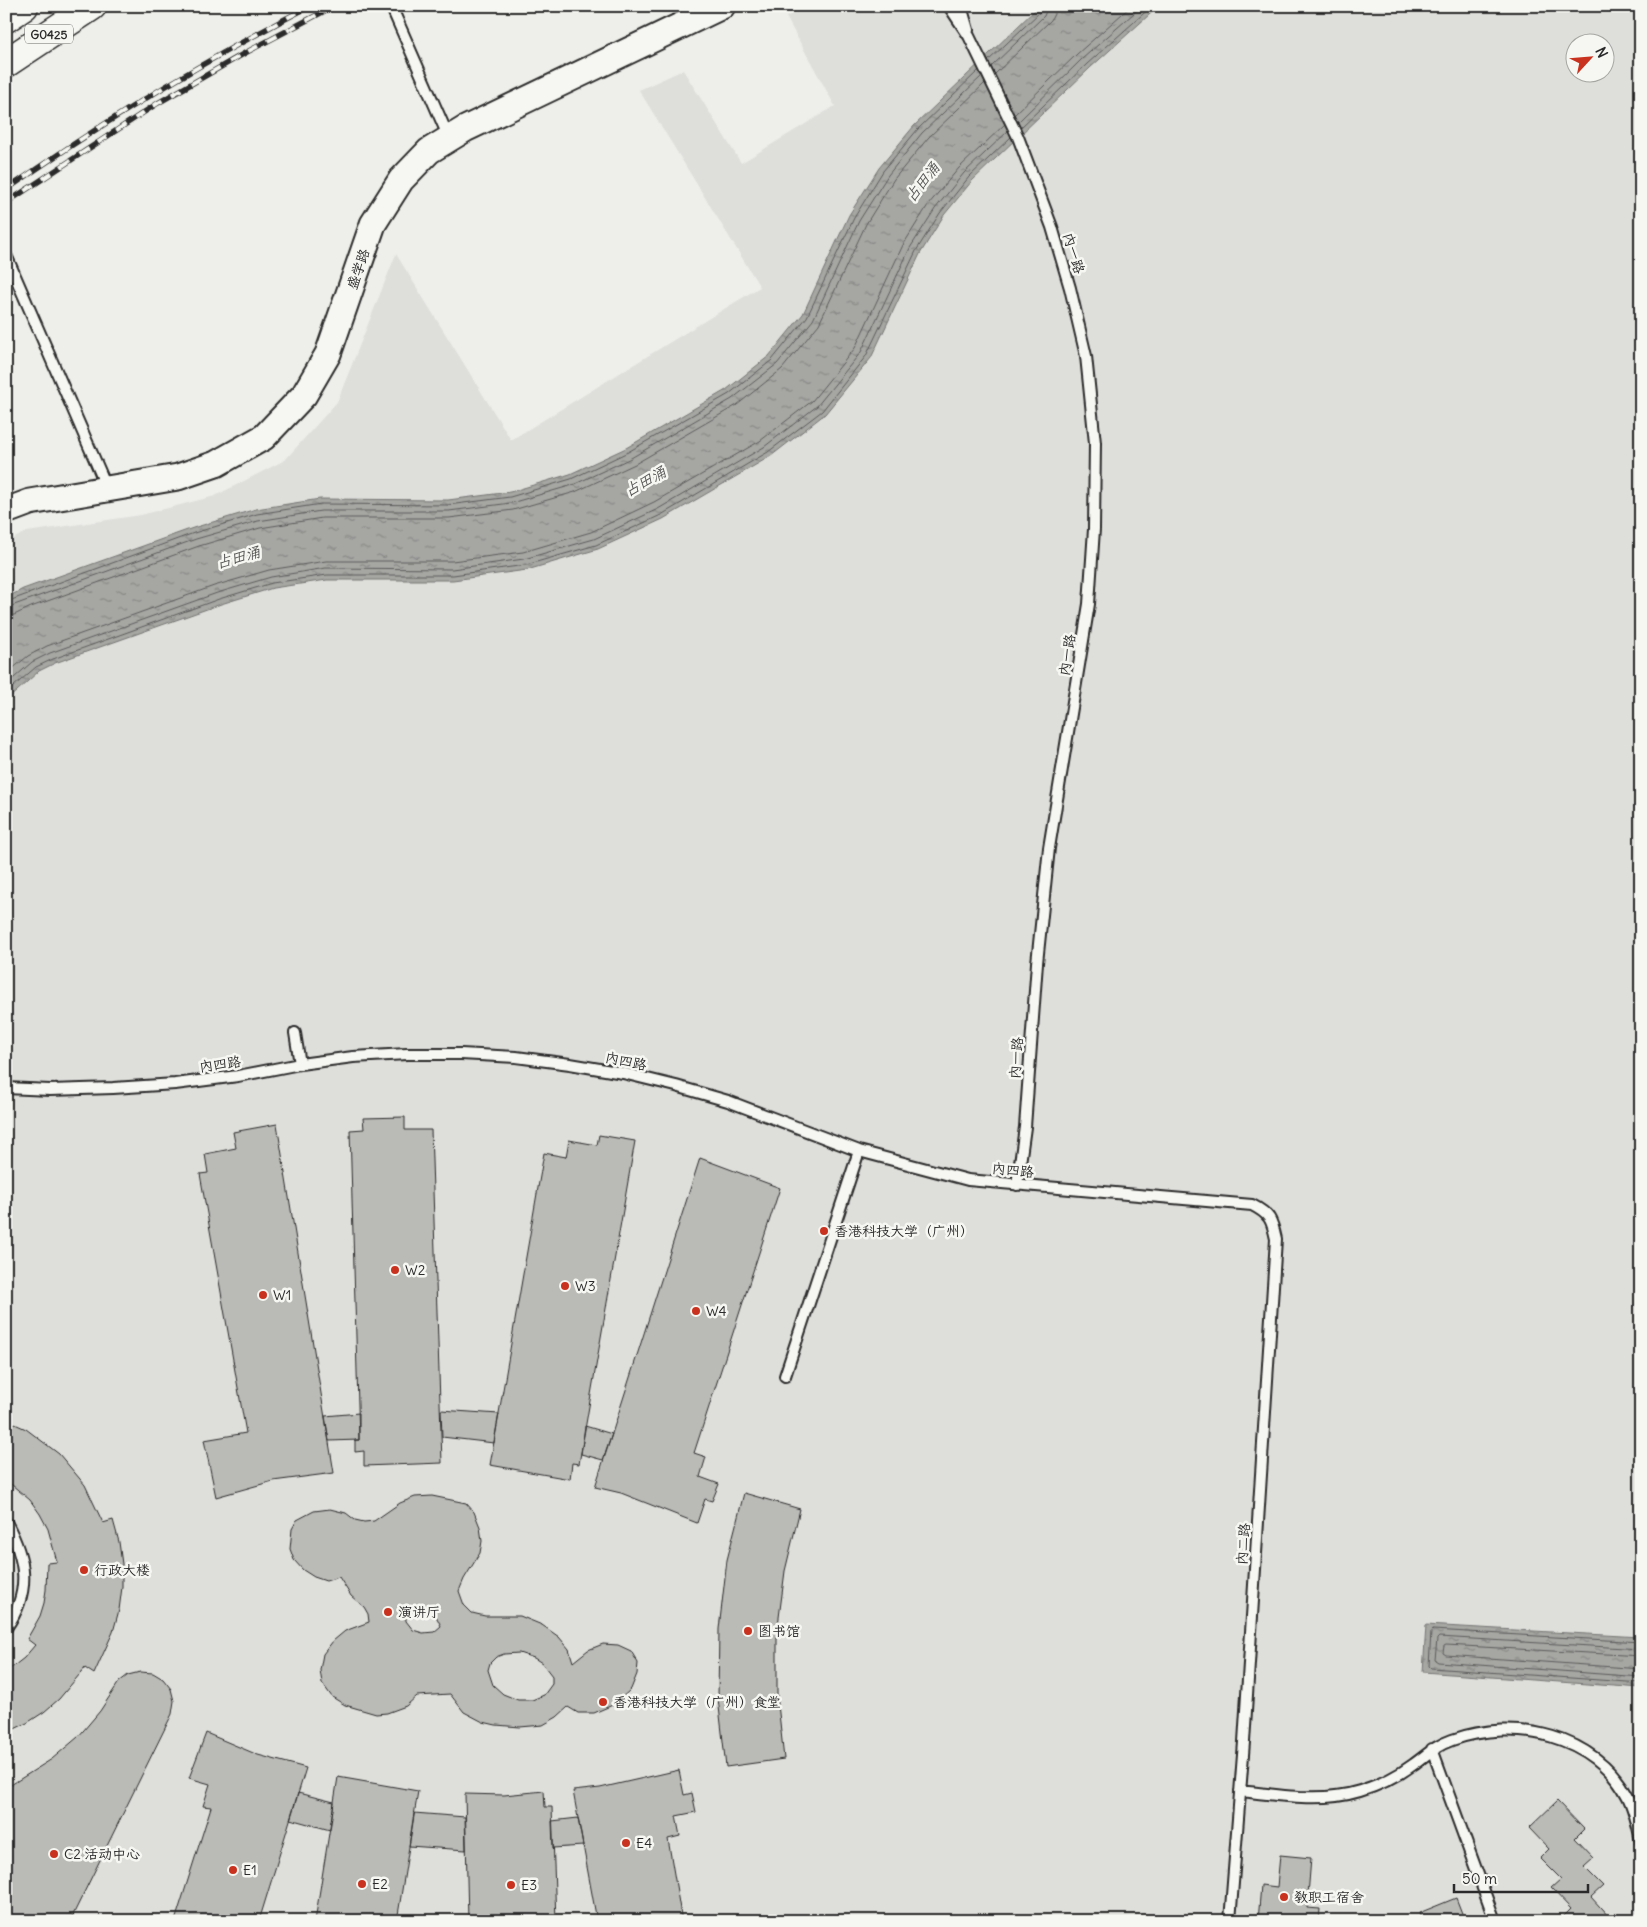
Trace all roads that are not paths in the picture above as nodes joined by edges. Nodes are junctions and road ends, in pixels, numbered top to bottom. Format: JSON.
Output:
{"nodes":[{"id":1,"x":24,"y":6,"type":"edge"},
{"id":2,"x":92,"y":6,"type":"edge"},
{"id":3,"x":391,"y":6,"type":"edge"},
{"id":4,"x":722,"y":6,"type":"edge"},
{"id":5,"x":949,"y":6,"type":"edge"},
{"id":6,"x":961,"y":6,"type":"edge"},
{"id":7,"x":6,"y":18,"type":"edge"},
{"id":8,"x":969,"y":36,"type":"junction"},
{"id":9,"x":6,"y":62,"type":"edge"},
{"id":10,"x":449,"y":139,"type":"junction"},
{"id":11,"x":6,"y":255,"type":"edge"},
{"id":12,"x":108,"y":488,"type":"junction"},
{"id":13,"x":6,"y":511,"type":"edge"},
{"id":14,"x":295,"y":1033,"type":"dead end"},
{"id":15,"x":300,"y":1064,"type":"junction"},
{"id":16,"x":6,"y":1088,"type":"edge"},
{"id":17,"x":859,"y":1151,"type":"junction"},
{"id":18,"x":1017,"y":1185,"type":"junction"},
{"id":19,"x":1227,"y":1202,"type":"joint"},
{"id":20,"x":785,"y":1376,"type":"dead end"},
{"id":21,"x":6,"y":1522,"type":"edge"},
{"id":22,"x":6,"y":1628,"type":"edge"},
{"id":23,"x":1432,"y":1749,"type":"junction"},
{"id":24,"x":1240,"y":1791,"type":"junction"},
{"id":25,"x":1641,"y":1841,"type":"edge"},
{"id":26,"x":1230,"y":1921,"type":"edge"},
{"id":27,"x":1495,"y":1921,"type":"edge"}],
"edges":[{"from":1,"to":7,"type":"highway","number":"G0425"},
{"from":2,"to":9,"type":"highway","number":"G0425"},
{"from":3,"to":10,"type":"lane"},
{"from":4,"to":10,"type":"street","name":"盛学路"},
{"from":5,"to":8,"type":"lane"},
{"from":6,"to":8,"type":"lane"},
{"from":8,"to":18,"type":"lane","name":"内一路"},
{"from":10,"to":12,"type":"street","name":"盛学路"},
{"from":11,"to":12,"type":"lane"},
{"from":12,"to":13,"type":"street","name":"盛学路"},
{"from":14,"to":15,"type":"lane"},
{"from":15,"to":16,"type":"lane","name":"内四路"},
{"from":15,"to":17,"type":"lane","name":"内四路"},
{"from":17,"to":18,"type":"lane","name":"内四路"},
{"from":17,"to":20,"type":"lane"},
{"from":18,"to":19,"type":"lane","name":"内四路"},
{"from":19,"to":24,"type":"lane","name":"内二路"},
{"from":21,"to":22,"type":"lane"},
{"from":23,"to":24,"type":"lane"},
{"from":23,"to":25,"type":"lane"},
{"from":23,"to":27,"type":"lane"},
{"from":24,"to":26,"type":"lane","name":"内二路"}]}
